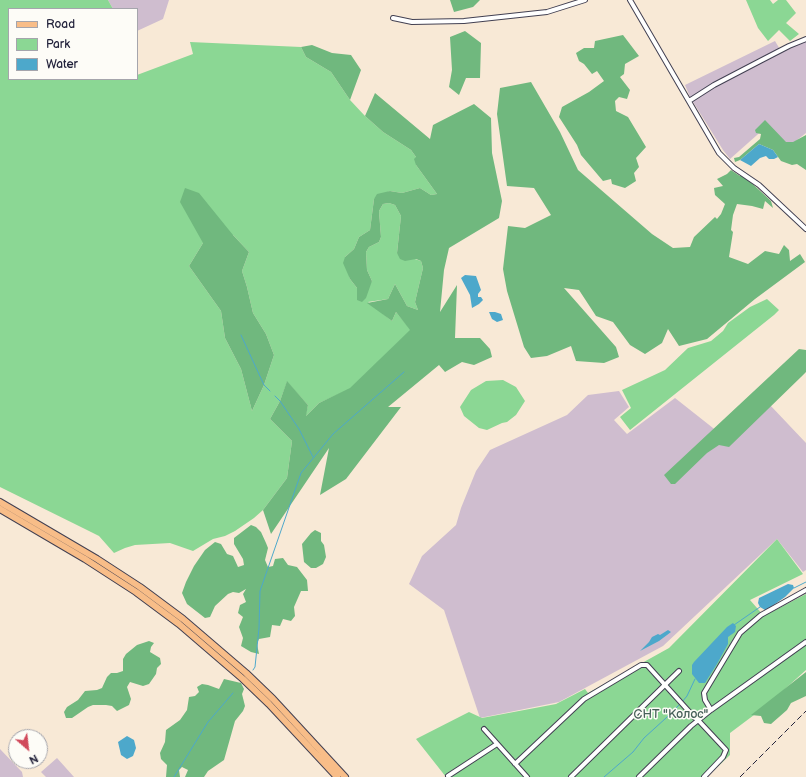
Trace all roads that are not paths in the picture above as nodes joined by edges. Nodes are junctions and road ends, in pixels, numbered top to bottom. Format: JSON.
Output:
{"nodes":[{"id":1,"x":586,"y":0,"type":"edge"},
{"id":2,"x":630,"y":0,"type":"edge"},
{"id":3,"x":393,"y":18,"type":"dead end"},
{"id":4,"x":806,"y":39,"type":"edge"},
{"id":5,"x":689,"y":101,"type":"junction"},
{"id":6,"x":806,"y":230,"type":"edge"},
{"id":7,"x":0,"y":502,"type":"edge"},
{"id":8,"x":0,"y":508,"type":"edge"},
{"id":9,"x":806,"y":590,"type":"edge"},
{"id":10,"x":806,"y":642,"type":"edge"},
{"id":11,"x":678,"y":671,"type":"dead end"},
{"id":12,"x":665,"y":685,"type":"junction"},
{"id":13,"x":711,"y":710,"type":"junction"},
{"id":14,"x":698,"y":720,"type":"junction"},
{"id":15,"x":484,"y":729,"type":"dead end"},
{"id":16,"x":497,"y":744,"type":"junction"},
{"id":17,"x":515,"y":764,"type":"junction"},
{"id":18,"x":448,"y":776,"type":"edge"},
{"id":19,"x":337,"y":777,"type":"edge"},
{"id":20,"x":345,"y":777,"type":"edge"},
{"id":21,"x":525,"y":777,"type":"edge"},
{"id":22,"x":571,"y":777,"type":"edge"},
{"id":23,"x":639,"y":777,"type":"edge"},
{"id":24,"x":704,"y":777,"type":"edge"}],
"edges":[{"from":1,"to":3,"type":"street"},
{"from":2,"to":5,"type":"street"},
{"from":4,"to":5,"type":"street"},
{"from":5,"to":6,"type":"street"},
{"from":7,"to":20,"type":"main road"},
{"from":8,"to":19,"type":"main road"},
{"from":9,"to":13,"type":"street"},
{"from":10,"to":13,"type":"street"},
{"from":11,"to":12,"type":"street"},
{"from":12,"to":14,"type":"street"},
{"from":12,"to":17,"type":"street"},
{"from":12,"to":22,"type":"street"},
{"from":13,"to":14,"type":"street"},
{"from":14,"to":23,"type":"street"},
{"from":14,"to":24,"type":"street"},
{"from":15,"to":16,"type":"street"},
{"from":16,"to":17,"type":"street"},
{"from":16,"to":18,"type":"street"},
{"from":17,"to":21,"type":"street"}]}
